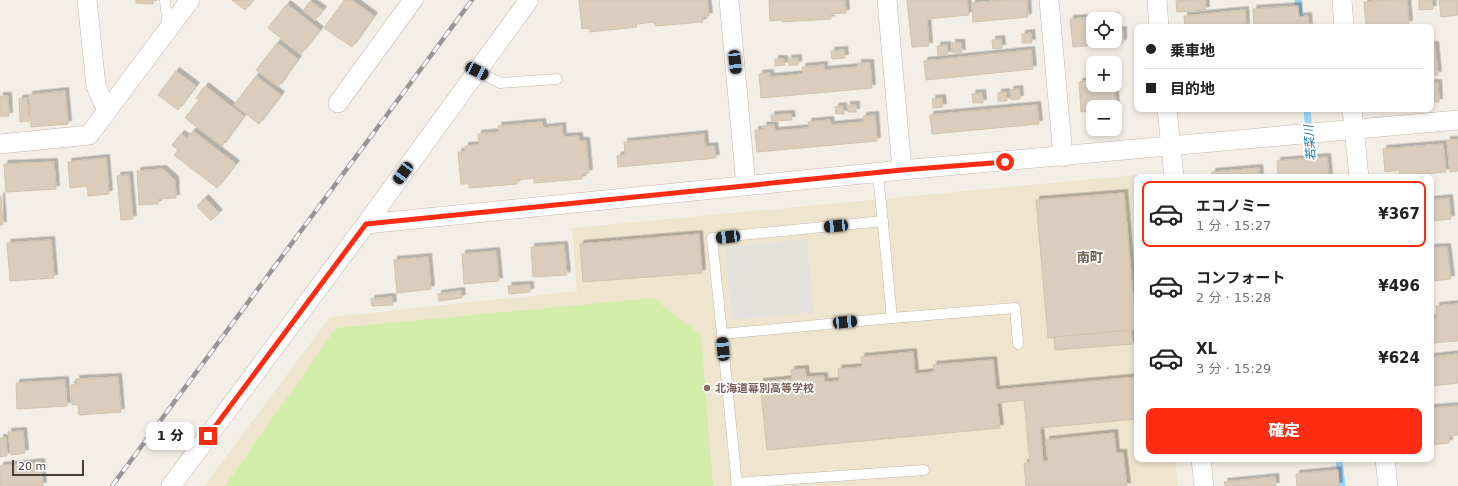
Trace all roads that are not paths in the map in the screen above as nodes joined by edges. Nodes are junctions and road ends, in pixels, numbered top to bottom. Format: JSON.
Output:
{"nodes":[{"id":1,"x":87,"y":0,"type":"edge"},
{"id":2,"x":165,"y":0,"type":"edge"},
{"id":3,"x":190,"y":0,"type":"edge"},
{"id":4,"x":413,"y":0,"type":"edge"},
{"id":5,"x":529,"y":0,"type":"edge"},
{"id":6,"x":729,"y":0,"type":"edge"},
{"id":7,"x":887,"y":0,"type":"edge"},
{"id":8,"x":1049,"y":0,"type":"edge"},
{"id":9,"x":1157,"y":0,"type":"edge"},
{"id":10,"x":1342,"y":0,"type":"edge"},
{"id":11,"x":1159,"y":24,"type":"edge"},
{"id":12,"x":1344,"y":24,"type":"edge"},
{"id":13,"x":168,"y":30,"type":"junction"},
{"id":14,"x":477,"y":71,"type":"junction"},
{"id":15,"x":557,"y":79,"type":"dead end"},
{"id":16,"x":338,"y":102,"type":"dead end"},
{"id":17,"x":107,"y":110,"type":"junction"},
{"id":18,"x":1167,"y":112,"type":"edge"},
{"id":19,"x":1352,"y":112,"type":"edge"},
{"id":20,"x":1458,"y":120,"type":"edge"},
{"id":21,"x":1354,"y":130,"type":"junction"},
{"id":22,"x":0,"y":144,"type":"edge"},
{"id":23,"x":1171,"y":147,"type":"junction"},
{"id":24,"x":1063,"y":157,"type":"junction"},
{"id":25,"x":902,"y":170,"type":"junction"},
{"id":26,"x":878,"y":173,"type":"junction"},
{"id":27,"x":1174,"y":174,"type":"edge"},
{"id":28,"x":1359,"y":174,"type":"edge"},
{"id":29,"x":746,"y":186,"type":"junction"},
{"id":30,"x":882,"y":221,"type":"junction"},
{"id":31,"x":366,"y":224,"type":"junction"},
{"id":32,"x":892,"y":318,"type":"junction"},
{"id":33,"x":722,"y":334,"type":"junction"},
{"id":34,"x":1018,"y":344,"type":"dead end"},
{"id":35,"x":1201,"y":462,"type":"edge"},
{"id":36,"x":1385,"y":462,"type":"edge"},
{"id":37,"x":924,"y":470,"type":"dead end"},
{"id":38,"x":737,"y":485,"type":"edge"},
{"id":39,"x":171,"y":486,"type":"edge"},
{"id":40,"x":1204,"y":486,"type":"edge"},
{"id":41,"x":1388,"y":486,"type":"edge"}],
"edges":[{"from":1,"to":17,"type":"street"},
{"from":2,"to":13,"type":"lane"},
{"from":3,"to":13,"type":"street"},
{"from":4,"to":16,"type":"street"},
{"from":5,"to":14,"type":"street"},
{"from":6,"to":29,"type":"street"},
{"from":7,"to":25,"type":"street"},
{"from":8,"to":24,"type":"street"},
{"from":9,"to":11,"type":"street"},
{"from":10,"to":12,"type":"street"},
{"from":13,"to":17,"type":"street"},
{"from":14,"to":15,"type":"lane"},
{"from":14,"to":31,"type":"street"},
{"from":17,"to":22,"type":"street"},
{"from":18,"to":23,"type":"street"},
{"from":19,"to":21,"type":"street"},
{"from":20,"to":21,"type":"street"},
{"from":21,"to":23,"type":"street"},
{"from":21,"to":28,"type":"street"},
{"from":23,"to":24,"type":"street"},
{"from":23,"to":27,"type":"street"},
{"from":24,"to":25,"type":"street"},
{"from":25,"to":26,"type":"street"},
{"from":26,"to":29,"type":"street"},
{"from":26,"to":30,"type":"lane"},
{"from":29,"to":31,"type":"street"},
{"from":30,"to":32,"type":"lane"},
{"from":30,"to":33,"type":"lane"},
{"from":31,"to":39,"type":"street"},
{"from":32,"to":33,"type":"lane"},
{"from":32,"to":34,"type":"lane"},
{"from":33,"to":38,"type":"lane"},
{"from":35,"to":40,"type":"street"},
{"from":36,"to":41,"type":"street"},
{"from":37,"to":38,"type":"lane"}]}
